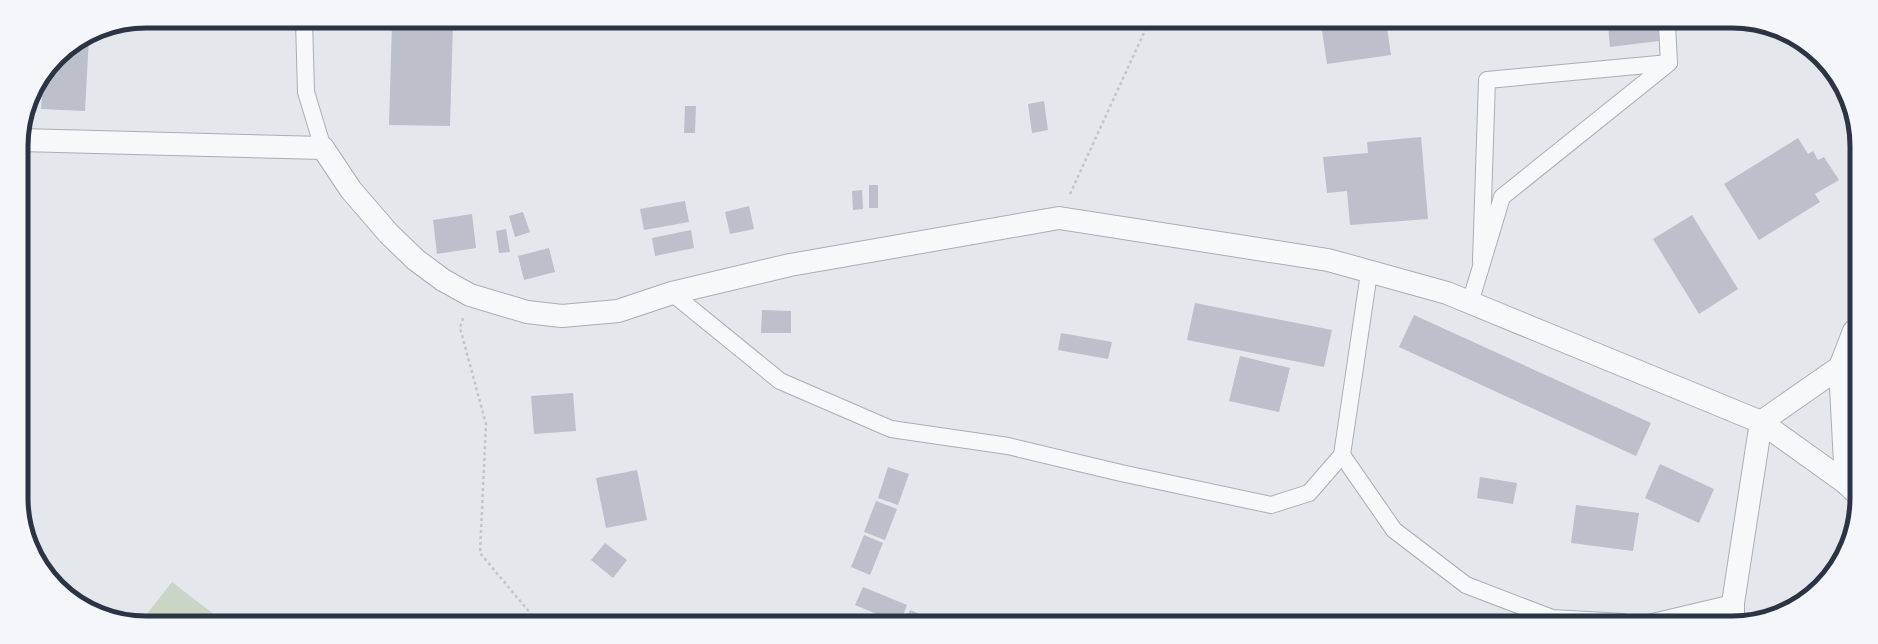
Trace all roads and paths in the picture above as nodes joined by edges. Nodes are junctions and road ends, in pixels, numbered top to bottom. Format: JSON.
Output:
{"nodes":[{"id":1,"x":304,"y":28,"type":"edge"},
{"id":2,"x":1146,"y":28,"type":"edge"},
{"id":3,"x":1667,"y":28,"type":"edge"},
{"id":4,"x":1669,"y":63,"type":"junction"},
{"id":5,"x":28,"y":140,"type":"edge"},
{"id":6,"x":323,"y":148,"type":"junction"},
{"id":7,"x":1059,"y":218,"type":"junction"},
{"id":8,"x":1481,"y":261,"type":"junction"},
{"id":9,"x":1369,"y":273,"type":"junction"},
{"id":10,"x":672,"y":292,"type":"junction"},
{"id":11,"x":470,"y":295,"type":"junction"},
{"id":12,"x":1470,"y":303,"type":"junction"},
{"id":13,"x":1850,"y":342,"type":"edge"},
{"id":14,"x":1840,"y":367,"type":"junction"},
{"id":15,"x":1761,"y":422,"type":"junction"},
{"id":16,"x":1342,"y":455,"type":"junction"},
{"id":17,"x":1850,"y":486,"type":"edge"},
{"id":18,"x":1733,"y":613,"type":"edge"},
{"id":19,"x":533,"y":616,"type":"edge"},
{"id":20,"x":1547,"y":616,"type":"edge"},
{"id":21,"x":1705,"y":616,"type":"edge"}],
"edges":[{"from":1,"to":6,"type":"lane"},
{"from":2,"to":7,"type":"path"},
{"from":3,"to":4,"type":"lane"},
{"from":4,"to":8,"type":"lane"},
{"from":4,"to":8,"type":"lane"},
{"from":5,"to":6,"type":"street"},
{"from":6,"to":11,"type":"street"},
{"from":7,"to":9,"type":"street"},
{"from":7,"to":10,"type":"street"},
{"from":8,"to":12,"type":"lane"},
{"from":9,"to":12,"type":"street"},
{"from":9,"to":16,"type":"lane"},
{"from":10,"to":11,"type":"street"},
{"from":10,"to":16,"type":"lane"},
{"from":11,"to":19,"type":"path"},
{"from":12,"to":15,"type":"street"},
{"from":13,"to":14,"type":"street"},
{"from":14,"to":15,"type":"street"},
{"from":14,"to":17,"type":"street"},
{"from":15,"to":17,"type":"street"},
{"from":15,"to":18,"type":"street"},
{"from":16,"to":20,"type":"lane"},
{"from":18,"to":21,"type":"lane"}]}
